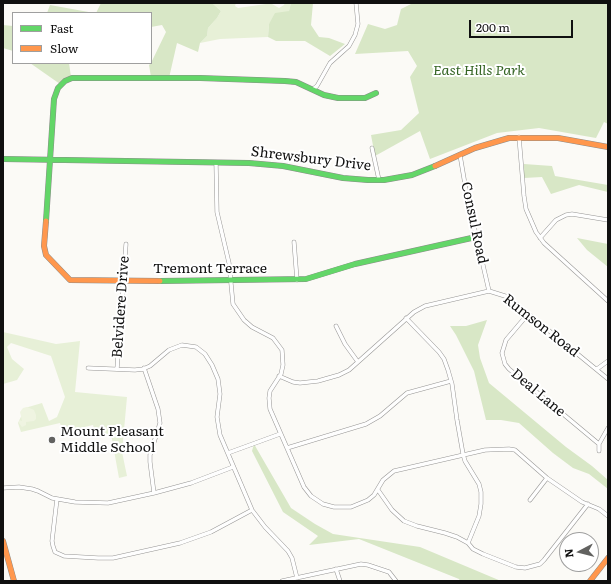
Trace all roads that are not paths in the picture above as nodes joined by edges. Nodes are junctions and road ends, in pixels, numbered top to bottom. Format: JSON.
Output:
{"nodes":[{"id":1,"x":356,"y":3,"type":"edge"},
{"id":2,"x":313,"y":89,"type":"junction"},
{"id":3,"x":376,"y":93,"type":"dead end"},
{"id":4,"x":519,"y":137,"type":"junction"},
{"id":5,"x":608,"y":147,"type":"edge"},
{"id":6,"x":372,"y":148,"type":"dead end"},
{"id":7,"x":460,"y":155,"type":"junction"},
{"id":8,"x":3,"y":159,"type":"edge"},
{"id":9,"x":50,"y":160,"type":"junction"},
{"id":10,"x":216,"y":163,"type":"junction"},
{"id":11,"x":379,"y":180,"type":"junction"},
{"id":12,"x":608,"y":220,"type":"edge"},
{"id":13,"x":476,"y":237,"type":"junction"},
{"id":14,"x":540,"y":238,"type":"junction"},
{"id":15,"x":294,"y":242,"type":"dead end"},
{"id":16,"x":126,"y":244,"type":"dead end"},
{"id":17,"x":297,"y":280,"type":"junction"},
{"id":18,"x":124,"y":281,"type":"junction"},
{"id":19,"x":231,"y":281,"type":"junction"},
{"id":20,"x":488,"y":291,"type":"junction"},
{"id":21,"x":608,"y":301,"type":"edge"},
{"id":22,"x":528,"y":314,"type":"junction"},
{"id":23,"x":406,"y":318,"type":"junction"},
{"id":24,"x":336,"y":326,"type":"dead end"},
{"id":25,"x":608,"y":361,"type":"edge"},
{"id":26,"x":358,"y":362,"type":"junction"},
{"id":27,"x":88,"y":368,"type":"dead end"},
{"id":28,"x":144,"y":368,"type":"junction"},
{"id":29,"x":117,"y":369,"type":"junction"},
{"id":30,"x":597,"y":369,"type":"junction"},
{"id":31,"x":279,"y":376,"type":"junction"},
{"id":32,"x":608,"y":379,"type":"edge"},
{"id":33,"x":451,"y":381,"type":"junction"},
{"id":34,"x":608,"y":428,"type":"edge"},
{"id":35,"x":280,"y":434,"type":"junction"},
{"id":36,"x":599,"y":444,"type":"junction"},
{"id":37,"x":287,"y":448,"type":"junction"},
{"id":38,"x":599,"y":451,"type":"dead end"},
{"id":39,"x":228,"y":452,"type":"junction"},
{"id":40,"x":464,"y":455,"type":"junction"},
{"id":41,"x":234,"y":467,"type":"junction"},
{"id":42,"x":547,"y":478,"type":"junction"},
{"id":43,"x":3,"y":488,"type":"edge"},
{"id":44,"x":378,"y":490,"type":"junction"},
{"id":45,"x":154,"y":493,"type":"junction"},
{"id":46,"x":57,"y":499,"type":"junction"},
{"id":47,"x":530,"y":500,"type":"dead end"},
{"id":48,"x":588,"y":504,"type":"junction"},
{"id":49,"x":252,"y":510,"type":"junction"},
{"id":50,"x":608,"y":516,"type":"edge"},
{"id":51,"x":3,"y":541,"type":"edge"},
{"id":52,"x":468,"y":543,"type":"junction"},
{"id":53,"x":608,"y":558,"type":"edge"},
{"id":54,"x":336,"y":570,"type":"junction"},
{"id":55,"x":297,"y":578,"type":"junction"},
{"id":56,"x":14,"y":581,"type":"edge"},
{"id":57,"x":282,"y":581,"type":"edge"},
{"id":58,"x":340,"y":581,"type":"edge"},
{"id":59,"x":396,"y":581,"type":"edge"},
{"id":60,"x":590,"y":581,"type":"edge"}],
"edges":[{"from":1,"to":2,"type":"street"},
{"from":2,"to":3,"type":"street","name":"Tremont Terrace"},
{"from":2,"to":9,"type":"street","name":"Tremont Terrace"},
{"from":4,"to":5,"type":"street","name":"Shrewsbury Drive"},
{"from":4,"to":7,"type":"street","name":"Shrewsbury Drive"},
{"from":4,"to":14,"type":"street"},
{"from":6,"to":11,"type":"street"},
{"from":7,"to":11,"type":"street","name":"Shrewsbury Drive"},
{"from":7,"to":13,"type":"street","name":"Consul Road"},
{"from":8,"to":9,"type":"street","name":"Shrewsbury Drive"},
{"from":9,"to":10,"type":"street","name":"Shrewsbury Drive"},
{"from":9,"to":18,"type":"street","name":"Tremont Terrace"},
{"from":10,"to":11,"type":"street","name":"Shrewsbury Drive"},
{"from":10,"to":19,"type":"street"},
{"from":12,"to":14,"type":"street"},
{"from":13,"to":17,"type":"street","name":"Tremont Terrace"},
{"from":13,"to":20,"type":"street","name":"Consul Road"},
{"from":14,"to":21,"type":"street"},
{"from":15,"to":17,"type":"street"},
{"from":16,"to":18,"type":"street","name":"Belvidere Drive"},
{"from":17,"to":19,"type":"street","name":"Tremont Terrace"},
{"from":18,"to":19,"type":"street","name":"Tremont Terrace"},
{"from":18,"to":29,"type":"street","name":"Belvidere Drive"},
{"from":19,"to":31,"type":"street"},
{"from":20,"to":22,"type":"street","name":"Rumson Road"},
{"from":20,"to":23,"type":"street","name":"Rumson Road"},
{"from":22,"to":30,"type":"street","name":"Rumson Road"},
{"from":22,"to":36,"type":"street","name":"Deal Lane"},
{"from":23,"to":26,"type":"street","name":"Rumson Road"},
{"from":23,"to":33,"type":"street"},
{"from":24,"to":26,"type":"street"},
{"from":25,"to":30,"type":"street"},
{"from":26,"to":31,"type":"street","name":"Rumson Road"},
{"from":27,"to":29,"type":"street"},
{"from":28,"to":29,"type":"street"},
{"from":28,"to":39,"type":"street"},
{"from":28,"to":45,"type":"street"},
{"from":30,"to":32,"type":"street","name":"Rumson Road"},
{"from":31,"to":35,"type":"street"},
{"from":33,"to":37,"type":"street"},
{"from":33,"to":40,"type":"street"},
{"from":34,"to":36,"type":"street"},
{"from":35,"to":37,"type":"street"},
{"from":35,"to":39,"type":"street"},
{"from":36,"to":38,"type":"street"},
{"from":37,"to":44,"type":"street"},
{"from":39,"to":41,"type":"street"},
{"from":40,"to":42,"type":"street"},
{"from":40,"to":44,"type":"street"},
{"from":40,"to":52,"type":"street"},
{"from":41,"to":45,"type":"street"},
{"from":41,"to":49,"type":"street"},
{"from":42,"to":47,"type":"street"},
{"from":42,"to":48,"type":"street"},
{"from":43,"to":46,"type":"street"},
{"from":44,"to":52,"type":"street"},
{"from":45,"to":46,"type":"street"},
{"from":46,"to":49,"type":"street"},
{"from":48,"to":50,"type":"street"},
{"from":48,"to":52,"type":"street"},
{"from":49,"to":55,"type":"street"},
{"from":51,"to":56,"type":"street"},
{"from":53,"to":60,"type":"street"},
{"from":54,"to":55,"type":"street"},
{"from":54,"to":58,"type":"street"},
{"from":54,"to":59,"type":"street"},
{"from":55,"to":57,"type":"street"}]}
